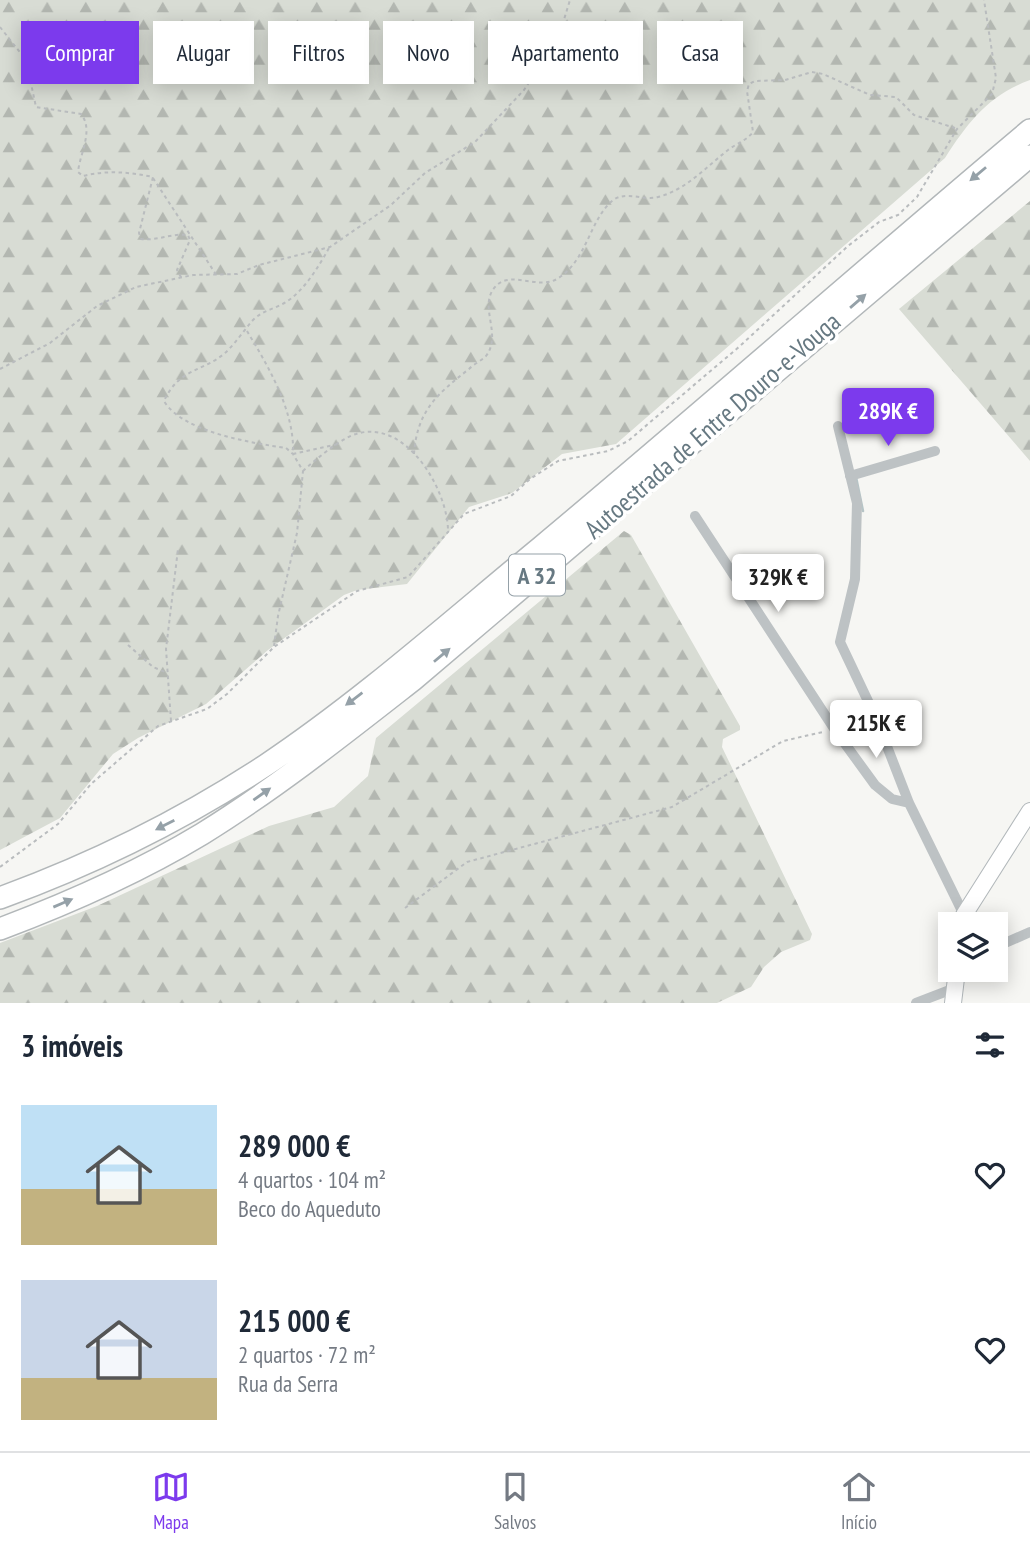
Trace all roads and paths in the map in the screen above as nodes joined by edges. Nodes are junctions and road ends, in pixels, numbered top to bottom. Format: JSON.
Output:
{"nodes":[{"id":1,"x":570,"y":0,"type":"edge"},
{"id":2,"x":984,"y":0,"type":"edge"},
{"id":3,"x":0,"y":27,"type":"edge"},
{"id":4,"x":957,"y":129,"type":"junction"},
{"id":5,"x":1030,"y":130,"type":"edge"},
{"id":6,"x":1030,"y":156,"type":"edge"},
{"id":7,"x":153,"y":177,"type":"junction"},
{"id":8,"x":188,"y":235,"type":"junction"},
{"id":9,"x":330,"y":247,"type":"junction"},
{"id":10,"x":218,"y":276,"type":"junction"},
{"id":11,"x":181,"y":278,"type":"junction"},
{"id":12,"x":246,"y":330,"type":"junction"},
{"id":13,"x":0,"y":369,"type":"edge"},
{"id":14,"x":838,"y":426,"type":"dead end"},
{"id":15,"x":339,"y":444,"type":"junction"},
{"id":16,"x":935,"y":451,"type":"dead end"},
{"id":17,"x":293,"y":454,"type":"junction"},
{"id":18,"x":414,"y":454,"type":"junction"},
{"id":19,"x":303,"y":471,"type":"junction"},
{"id":20,"x":850,"y":476,"type":"junction"},
{"id":21,"x":695,"y":516,"type":"dead end"},
{"id":22,"x":448,"y":532,"type":"junction"},
{"id":23,"x":178,"y":549,"type":"dead end"},
{"id":24,"x":128,"y":645,"type":"dead end"},
{"id":25,"x":274,"y":647,"type":"junction"},
{"id":26,"x":166,"y":672,"type":"junction"},
{"id":27,"x":876,"y":718,"type":"junction"},
{"id":28,"x":172,"y":722,"type":"junction"},
{"id":29,"x":835,"y":730,"type":"junction"},
{"id":30,"x":909,"y":803,"type":"junction"},
{"id":31,"x":1030,"y":811,"type":"edge"},
{"id":32,"x":0,"y":867,"type":"edge"},
{"id":33,"x":0,"y":898,"type":"edge"},
{"id":34,"x":405,"y":908,"type":"dead end"},
{"id":35,"x":960,"y":912,"type":"edge"},
{"id":36,"x":969,"y":912,"type":"edge"},
{"id":37,"x":0,"y":929,"type":"edge"},
{"id":38,"x":1030,"y":932,"type":"edge"},
{"id":39,"x":1008,"y":942,"type":"edge"},
{"id":40,"x":954,"y":995,"type":"edge"},
{"id":41,"x":916,"y":1003,"type":"edge"}],
"edges":[{"from":1,"to":9,"type":"path"},
{"from":2,"to":4,"type":"path"},
{"from":3,"to":7,"type":"path"},
{"from":4,"to":18,"type":"path"},
{"from":4,"to":22,"type":"path"},
{"from":5,"to":33,"type":"highway","name":"Autoestrada de Entre Douro-e-Vouga","number":"A 32","one_way":true},
{"from":37,"to":6,"type":"highway","name":"Autoestrada de Entre Douro-e-Vouga","number":"A 32","one_way":true},
{"from":7,"to":8,"type":"path"},
{"from":7,"to":8,"type":"path"},
{"from":8,"to":10,"type":"path"},
{"from":8,"to":11,"type":"path"},
{"from":9,"to":10,"type":"path"},
{"from":9,"to":12,"type":"path"},
{"from":10,"to":11,"type":"path"},
{"from":11,"to":13,"type":"path"},
{"from":12,"to":17,"type":"path"},
{"from":12,"to":17,"type":"path"},
{"from":14,"to":20,"type":"street"},
{"from":15,"to":17,"type":"path"},
{"from":15,"to":18,"type":"path"},
{"from":15,"to":19,"type":"path"},
{"from":16,"to":20,"type":"street"},
{"from":17,"to":19,"type":"path"},
{"from":18,"to":22,"type":"path"},
{"from":19,"to":25,"type":"path"},
{"from":20,"to":27,"type":"street"},
{"from":21,"to":29,"type":"street"},
{"from":22,"to":25,"type":"path"},
{"from":23,"to":26,"type":"path"},
{"from":24,"to":26,"type":"path"},
{"from":25,"to":28,"type":"path"},
{"from":26,"to":28,"type":"path"},
{"from":27,"to":29,"type":"street"},
{"from":27,"to":30,"type":"street"},
{"from":28,"to":32,"type":"path"},
{"from":29,"to":30,"type":"street"},
{"from":29,"to":34,"type":"path"},
{"from":30,"to":35,"type":"street"},
{"from":31,"to":36,"type":"street"},
{"from":38,"to":39,"type":"street"},
{"from":40,"to":41,"type":"street"}]}
